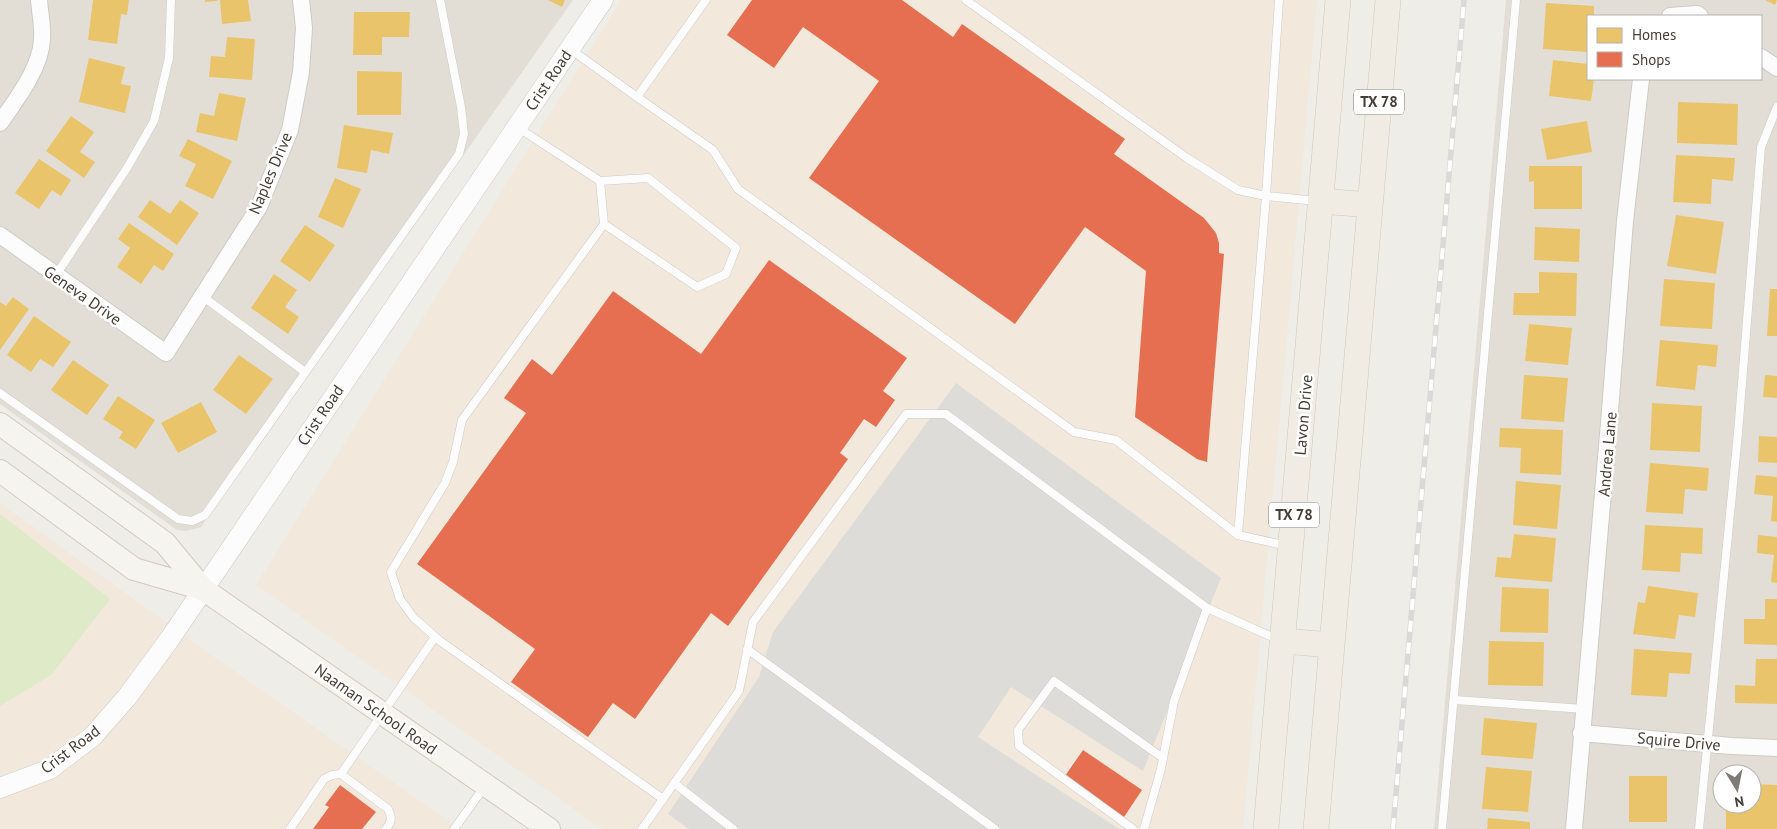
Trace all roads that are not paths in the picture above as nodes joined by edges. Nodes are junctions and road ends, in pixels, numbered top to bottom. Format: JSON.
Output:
{"nodes":[{"id":1,"x":39,"y":0,"type":"edge"},
{"id":2,"x":171,"y":0,"type":"edge"},
{"id":3,"x":301,"y":0,"type":"edge"},
{"id":4,"x":440,"y":0,"type":"edge"},
{"id":5,"x":603,"y":0,"type":"edge"},
{"id":6,"x":706,"y":0,"type":"edge"},
{"id":7,"x":966,"y":0,"type":"edge"},
{"id":8,"x":1279,"y":0,"type":"edge"},
{"id":9,"x":1338,"y":0,"type":"edge"},
{"id":10,"x":1388,"y":0,"type":"edge"},
{"id":11,"x":1516,"y":0,"type":"edge"},
{"id":12,"x":1684,"y":15,"type":"edge"},
{"id":13,"x":1698,"y":15,"type":"edge"},
{"id":14,"x":569,"y":49,"type":"junction"},
{"id":15,"x":1762,"y":58,"type":"edge"},
{"id":16,"x":1777,"y":68,"type":"edge"},
{"id":17,"x":1640,"y":80,"type":"edge"},
{"id":18,"x":637,"y":98,"type":"junction"},
{"id":19,"x":1777,"y":107,"type":"edge"},
{"id":20,"x":0,"y":123,"type":"edge"},
{"id":21,"x":516,"y":126,"type":"junction"},
{"id":22,"x":600,"y":181,"type":"junction"},
{"id":23,"x":1266,"y":196,"type":"junction"},
{"id":24,"x":1321,"y":201,"type":"junction"},
{"id":25,"x":1370,"y":204,"type":"junction"},
{"id":26,"x":604,"y":224,"type":"junction"},
{"id":27,"x":0,"y":235,"type":"edge"},
{"id":28,"x":56,"y":276,"type":"junction"},
{"id":29,"x":202,"y":296,"type":"junction"},
{"id":30,"x":166,"y":354,"type":"joint"},
{"id":31,"x":305,"y":372,"type":"junction"},
{"id":32,"x":0,"y":393,"type":"edge"},
{"id":33,"x":0,"y":424,"type":"edge"},
{"id":34,"x":0,"y":471,"type":"edge"},
{"id":35,"x":1238,"y":535,"type":"junction"},
{"id":36,"x":1291,"y":547,"type":"junction"},
{"id":37,"x":203,"y":589,"type":"junction"},
{"id":38,"x":1207,"y":608,"type":"junction"},
{"id":39,"x":435,"y":637,"type":"junction"},
{"id":40,"x":1283,"y":641,"type":"junction"},
{"id":41,"x":1332,"y":645,"type":"junction"},
{"id":42,"x":748,"y":649,"type":"junction"},
{"id":43,"x":1455,"y":700,"type":"junction"},
{"id":44,"x":1584,"y":709,"type":"junction"},
{"id":45,"x":383,"y":714,"type":"junction"},
{"id":46,"x":1581,"y":733,"type":"junction"},
{"id":47,"x":1707,"y":744,"type":"junction"},
{"id":48,"x":1777,"y":748,"type":"edge"},
{"id":49,"x":1163,"y":758,"type":"junction"},
{"id":50,"x":341,"y":774,"type":"junction"},
{"id":51,"x":674,"y":783,"type":"junction"},
{"id":52,"x":486,"y":785,"type":"junction"},
{"id":53,"x":0,"y":788,"type":"edge"},
{"id":54,"x":663,"y":799,"type":"junction"},
{"id":55,"x":290,"y":829,"type":"edge"},
{"id":56,"x":386,"y":829,"type":"edge"},
{"id":57,"x":454,"y":829,"type":"edge"},
{"id":58,"x":549,"y":829,"type":"edge"},
{"id":59,"x":642,"y":829,"type":"edge"},
{"id":60,"x":734,"y":829,"type":"edge"},
{"id":61,"x":995,"y":829,"type":"edge"},
{"id":62,"x":1133,"y":829,"type":"edge"},
{"id":63,"x":1144,"y":829,"type":"edge"},
{"id":64,"x":1266,"y":829,"type":"edge"},
{"id":65,"x":1316,"y":829,"type":"edge"},
{"id":66,"x":1442,"y":829,"type":"edge"},
{"id":67,"x":1574,"y":829,"type":"edge"},
{"id":68,"x":1699,"y":829,"type":"edge"}],
"edges":[{"from":1,"to":20,"type":"street"},
{"from":2,"to":28,"type":"lane"},
{"from":3,"to":29,"type":"street","name":"Naples Drive"},
{"from":4,"to":31,"type":"lane"},
{"from":5,"to":14,"type":"street","name":"Crist Road"},
{"from":6,"to":18,"type":"lane"},
{"from":7,"to":23,"type":"lane"},
{"from":8,"to":23,"type":"lane"},
{"from":9,"to":24,"type":"main road","name":"Lavon Drive","number":"TX 78"},
{"from":10,"to":25,"type":"main road","number":"TX 78"},
{"from":11,"to":43,"type":"lane"},
{"from":12,"to":13,"type":"street"},
{"from":14,"to":18,"type":"lane"},
{"from":14,"to":21,"type":"street","name":"Crist Road"},
{"from":15,"to":16,"type":"street"},
{"from":17,"to":44,"type":"street","name":"Andrea Lane"},
{"from":18,"to":35,"type":"lane"},
{"from":19,"to":47,"type":"lane"},
{"from":21,"to":22,"type":"lane"},
{"from":21,"to":37,"type":"street","name":"Crist Road"},
{"from":22,"to":26,"type":"lane"},
{"from":22,"to":26,"type":"lane"},
{"from":23,"to":24,"type":"lane"},
{"from":23,"to":35,"type":"lane"},
{"from":24,"to":25,"type":"main road"},
{"from":24,"to":36,"type":"main road","name":"Lavon Drive","number":"TX 78"},
{"from":25,"to":41,"type":"main road","number":"TX 78"},
{"from":26,"to":39,"type":"lane"},
{"from":27,"to":28,"type":"street","name":"Geneva Drive"},
{"from":28,"to":30,"type":"street","name":"Geneva Drive"},
{"from":29,"to":30,"type":"street","name":"Naples Drive"},
{"from":29,"to":31,"type":"lane"},
{"from":31,"to":32,"type":"lane"},
{"from":33,"to":37,"type":"main road","name":"Naaman School Road"},
{"from":34,"to":37,"type":"main road","name":"Naaman School Road"},
{"from":35,"to":36,"type":"lane"},
{"from":36,"to":40,"type":"main road","name":"Lavon Drive","number":"TX 78"},
{"from":37,"to":45,"type":"main road","name":"Naaman School Road"},
{"from":37,"to":53,"type":"street","name":"Crist Road"},
{"from":38,"to":40,"type":"lane"},
{"from":38,"to":42,"type":"lane"},
{"from":38,"to":49,"type":"lane"},
{"from":39,"to":45,"type":"lane"},
{"from":39,"to":54,"type":"lane"},
{"from":40,"to":41,"type":"main road"},
{"from":40,"to":64,"type":"main road","name":"Lavon Drive","number":"TX 78"},
{"from":41,"to":65,"type":"main road","number":"TX 78"},
{"from":42,"to":51,"type":"lane"},
{"from":42,"to":61,"type":"lane"},
{"from":43,"to":44,"type":"lane"},
{"from":43,"to":66,"type":"lane"},
{"from":44,"to":46,"type":"street","name":"Andrea Lane"},
{"from":45,"to":50,"type":"lane"},
{"from":45,"to":52,"type":"main road","name":"Naaman School Road"},
{"from":46,"to":47,"type":"street","name":"Squire Drive"},
{"from":46,"to":67,"type":"street","name":"Andrea Lane"},
{"from":47,"to":48,"type":"street","name":"Squire Drive"},
{"from":47,"to":68,"type":"lane"},
{"from":49,"to":62,"type":"lane"},
{"from":49,"to":63,"type":"lane"},
{"from":50,"to":55,"type":"lane"},
{"from":50,"to":56,"type":"lane"},
{"from":51,"to":54,"type":"lane"},
{"from":51,"to":60,"type":"lane"},
{"from":52,"to":57,"type":"lane"},
{"from":52,"to":58,"type":"main road","name":"Naaman School Road"},
{"from":54,"to":59,"type":"lane"}]}
